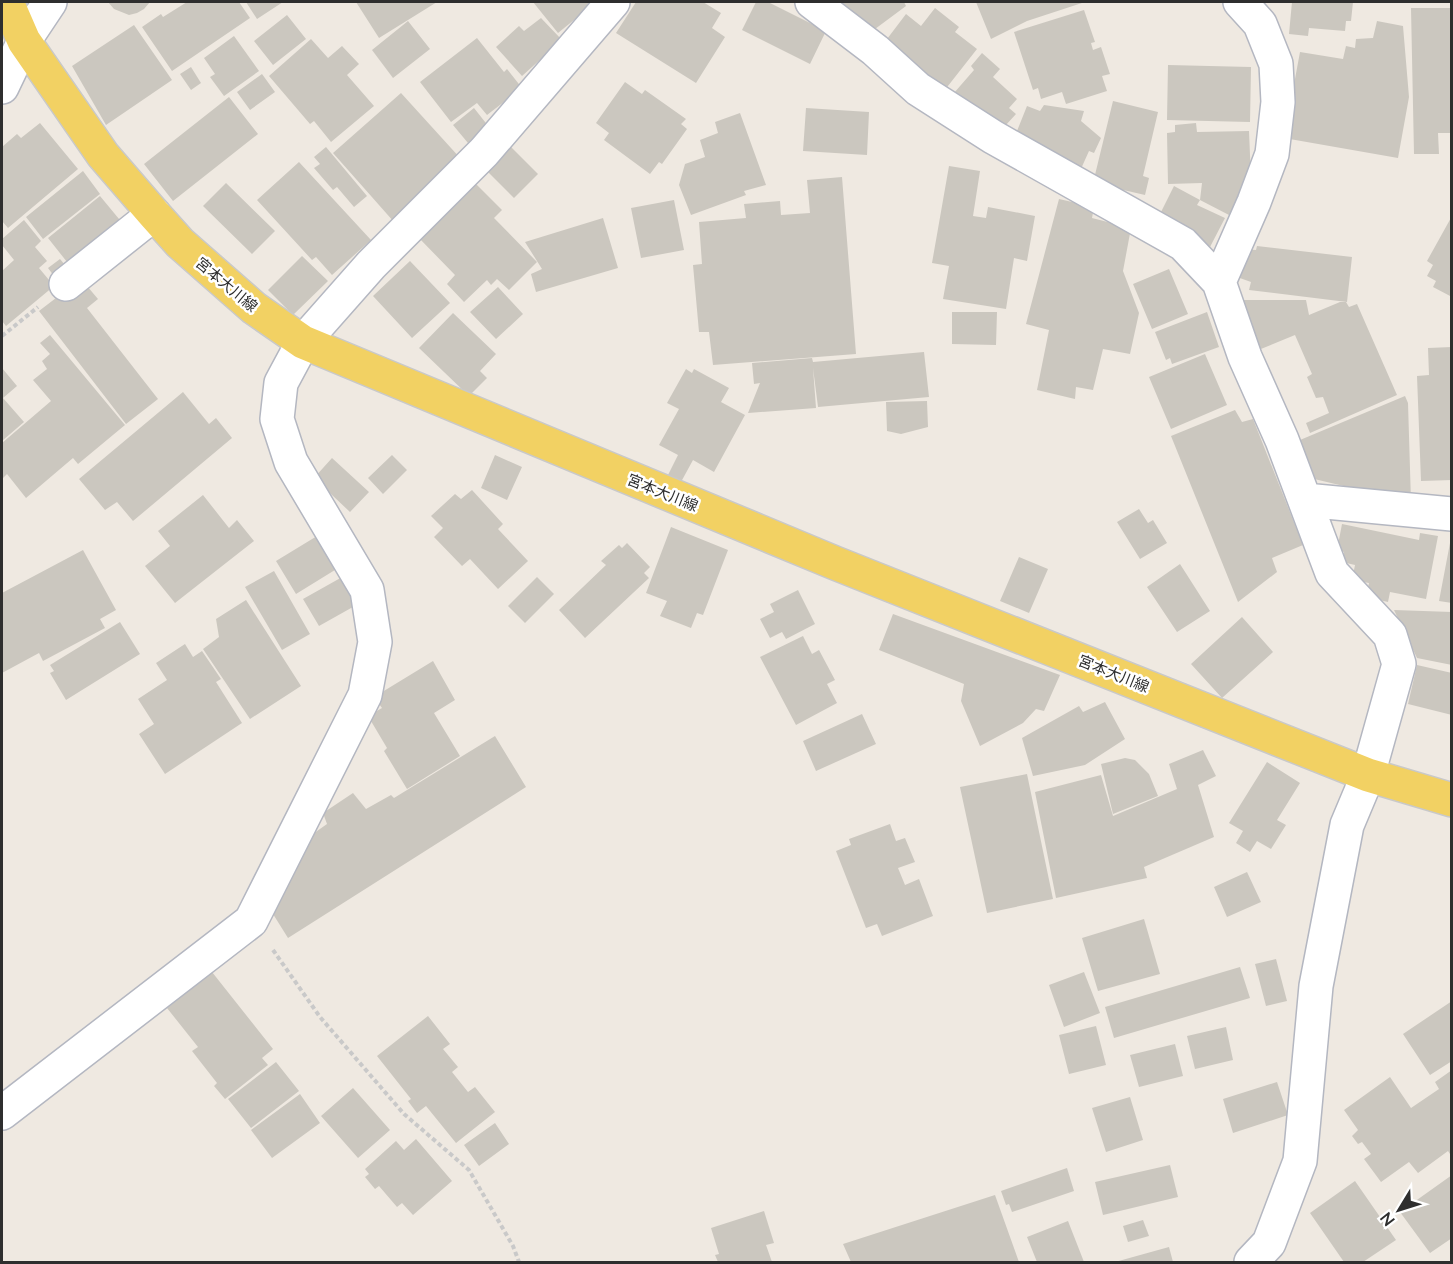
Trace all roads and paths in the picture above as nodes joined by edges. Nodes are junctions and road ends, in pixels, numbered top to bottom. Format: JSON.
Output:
{"nodes":[{"id":1,"x":7,"y":2,"type":"edge"},
{"id":2,"x":50,"y":2,"type":"edge"},
{"id":3,"x":613,"y":2,"type":"edge"},
{"id":4,"x":812,"y":2,"type":"edge"},
{"id":5,"x":1240,"y":2,"type":"edge"},
{"id":6,"x":24,"y":41,"type":"junction"},
{"id":7,"x":2,"y":87,"type":"edge"},
{"id":8,"x":154,"y":214,"type":"junction"},
{"id":9,"x":1219,"y":282,"type":"junction"},
{"id":10,"x":66,"y":284,"type":"joint"},
{"id":11,"x":2,"y":336,"type":"edge"},
{"id":12,"x":303,"y":342,"type":"junction"},
{"id":13,"x":1305,"y":500,"type":"junction"},
{"id":14,"x":1452,"y":514,"type":"edge"},
{"id":15,"x":1368,"y":775,"type":"junction"},
{"id":16,"x":1452,"y":800,"type":"edge"},
{"id":17,"x":251,"y":921,"type":"junction"},
{"id":18,"x":2,"y":1113,"type":"edge"},
{"id":19,"x":519,"y":1263,"type":"edge"},
{"id":20,"x":1251,"y":1263,"type":"edge"}],
"edges":[{"from":1,"to":6,"type":"main road","name":"宮本大川線"},
{"from":2,"to":6,"type":"street"},
{"from":3,"to":12,"type":"street"},
{"from":4,"to":9,"type":"street"},
{"from":5,"to":9,"type":"street"},
{"from":6,"to":7,"type":"street"},
{"from":6,"to":8,"type":"main road","name":"宮本大川線"},
{"from":8,"to":10,"type":"street"},
{"from":8,"to":12,"type":"main road","name":"宮本大川線"},
{"from":9,"to":13,"type":"street"},
{"from":10,"to":11,"type":"path"},
{"from":12,"to":15,"type":"main road","name":"宮本大川線"},
{"from":12,"to":17,"type":"street"},
{"from":13,"to":14,"type":"street"},
{"from":13,"to":15,"type":"street"},
{"from":15,"to":16,"type":"main road","name":"宮本大川線"},
{"from":15,"to":20,"type":"street"},
{"from":17,"to":18,"type":"street"},
{"from":17,"to":19,"type":"path"}]}
